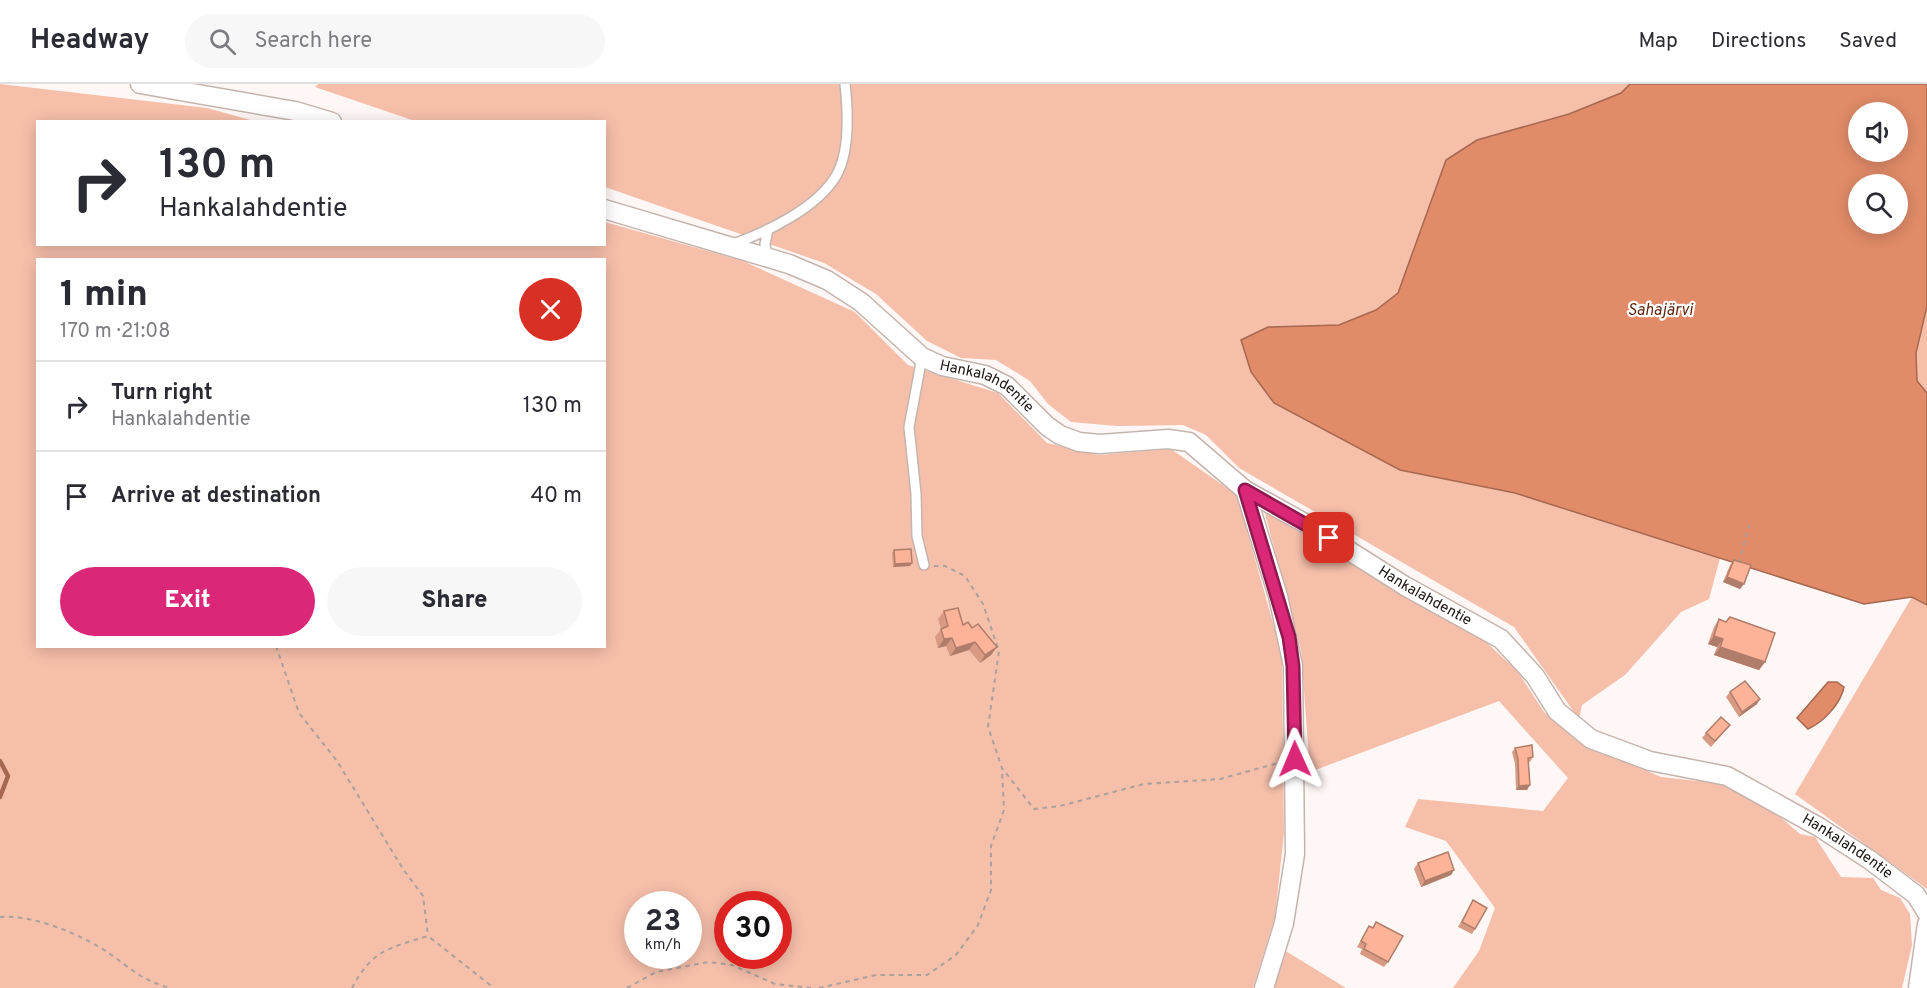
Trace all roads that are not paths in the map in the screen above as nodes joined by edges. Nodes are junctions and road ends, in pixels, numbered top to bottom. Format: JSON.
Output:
{"nodes":[{"id":1,"x":140,"y":84,"type":"edge"},
{"id":2,"x":845,"y":84,"type":"edge"},
{"id":3,"x":325,"y":120,"type":"edge"},
{"id":4,"x":606,"y":210,"type":"edge"},
{"id":5,"x":768,"y":229,"type":"junction"},
{"id":6,"x":728,"y":246,"type":"junction"},
{"id":7,"x":767,"y":257,"type":"junction"},
{"id":8,"x":922,"y":357,"type":"junction"},
{"id":9,"x":1245,"y":490,"type":"junction"},
{"id":10,"x":924,"y":565,"type":"road end"},
{"id":11,"x":1927,"y":913,"type":"edge"},
{"id":12,"x":1927,"y":924,"type":"edge"},
{"id":13,"x":1264,"y":988,"type":"edge"},
{"id":14,"x":1918,"y":988,"type":"edge"}],
"edges":[{"from":1,"to":3,"type":"street"},
{"from":2,"to":5,"type":"lane"},
{"from":4,"to":6,"type":"street","name":"Hankalahdentie"},
{"from":5,"to":6,"type":"lane"},
{"from":5,"to":7,"type":"lane"},
{"from":6,"to":7,"type":"street","name":"Hankalahdentie"},
{"from":7,"to":8,"type":"street","name":"Hankalahdentie"},
{"from":8,"to":9,"type":"street","name":"Hankalahdentie"},
{"from":8,"to":10,"type":"lane"},
{"from":9,"to":11,"type":"street","name":"Hankalahdentie"},
{"from":9,"to":13,"type":"street"},
{"from":12,"to":14,"type":"street"}]}
